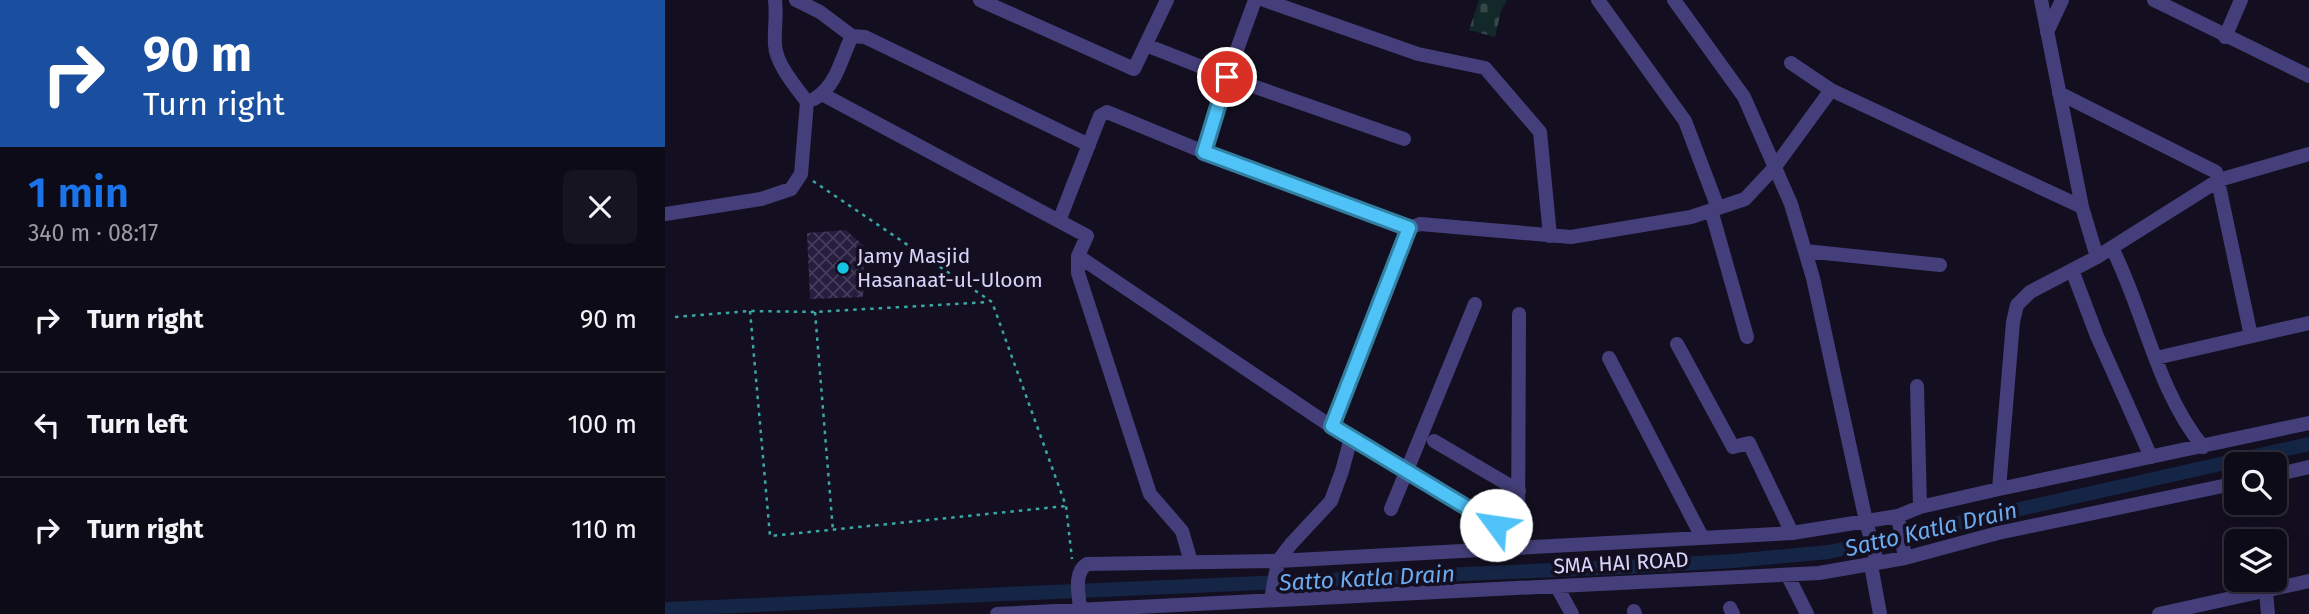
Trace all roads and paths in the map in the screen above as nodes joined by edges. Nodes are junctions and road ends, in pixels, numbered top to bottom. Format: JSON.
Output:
{"nodes":[{"id":1,"x":775,"y":0,"type":"edge"},
{"id":2,"x":796,"y":0,"type":"edge"},
{"id":3,"x":980,"y":0,"type":"edge"},
{"id":4,"x":1167,"y":0,"type":"edge"},
{"id":5,"x":1255,"y":0,"type":"edge"},
{"id":6,"x":1264,"y":0,"type":"edge"},
{"id":7,"x":1598,"y":0,"type":"edge"},
{"id":8,"x":1674,"y":0,"type":"edge"},
{"id":9,"x":2041,"y":0,"type":"edge"},
{"id":10,"x":2062,"y":0,"type":"edge"},
{"id":11,"x":2154,"y":0,"type":"edge"},
{"id":12,"x":2241,"y":0,"type":"edge"},
{"id":13,"x":2047,"y":32,"type":"junction"},
{"id":14,"x":852,"y":36,"type":"junction"},
{"id":15,"x":2225,"y":37,"type":"junction"},
{"id":16,"x":1146,"y":45,"type":"junction"},
{"id":17,"x":1791,"y":63,"type":"dead end"},
{"id":18,"x":2309,"y":76,"type":"edge"},
{"id":19,"x":1227,"y":77,"type":"junction"},
{"id":20,"x":1831,"y":90,"type":"junction"},
{"id":21,"x":2059,"y":93,"type":"junction"},
{"id":22,"x":822,"y":94,"type":"junction"},
{"id":23,"x":807,"y":102,"type":"junction"},
{"id":24,"x":1404,"y":139,"type":"dead end"},
{"id":25,"x":1089,"y":145,"type":"junction"},
{"id":26,"x":1204,"y":152,"type":"junction"},
{"id":27,"x":2309,"y":154,"type":"edge"},
{"id":28,"x":1774,"y":167,"type":"junction"},
{"id":29,"x":801,"y":174,"type":"junction"},
{"id":30,"x":2219,"y":180,"type":"junction"},
{"id":31,"x":2082,"y":207,"type":"junction"},
{"id":32,"x":1714,"y":209,"type":"junction"},
{"id":33,"x":665,"y":214,"type":"edge"},
{"id":34,"x":1059,"y":221,"type":"junction"},
{"id":35,"x":1409,"y":228,"type":"junction"},
{"id":36,"x":1550,"y":236,"type":"junction"},
{"id":37,"x":2112,"y":248,"type":"junction"},
{"id":38,"x":1805,"y":251,"type":"junction"},
{"id":39,"x":1078,"y":256,"type":"junction"},
{"id":40,"x":2097,"y":257,"type":"junction"},
{"id":41,"x":1940,"y":265,"type":"dead end"},
{"id":42,"x":2072,"y":270,"type":"junction"},
{"id":43,"x":992,"y":302,"type":"junction"},
{"id":44,"x":1475,"y":304,"type":"dead end"},
{"id":45,"x":750,"y":311,"type":"junction"},
{"id":46,"x":815,"y":312,"type":"junction"},
{"id":47,"x":1519,"y":314,"type":"dead end"},
{"id":48,"x":675,"y":317,"type":"dead end"},
{"id":49,"x":2309,"y":323,"type":"edge"},
{"id":50,"x":2251,"y":336,"type":"junction"},
{"id":51,"x":1747,"y":337,"type":"dead end"},
{"id":52,"x":1677,"y":344,"type":"dead end"},
{"id":53,"x":1609,"y":358,"type":"dead end"},
{"id":54,"x":2156,"y":358,"type":"junction"},
{"id":55,"x":1917,"y":386,"type":"dead end"},
{"id":56,"x":2309,"y":423,"type":"edge"},
{"id":57,"x":1332,"y":426,"type":"junction"},
{"id":58,"x":1351,"y":438,"type":"junction"},
{"id":59,"x":1434,"y":441,"type":"dead end"},
{"id":60,"x":2203,"y":447,"type":"junction"},
{"id":61,"x":2151,"y":457,"type":"junction"},
{"id":62,"x":2309,"y":467,"type":"edge"},
{"id":63,"x":1406,"y":471,"type":"junction"},
{"id":64,"x":2287,"y":472,"type":"edge"},
{"id":65,"x":2224,"y":486,"type":"edge"},
{"id":66,"x":1999,"y":489,"type":"junction"},
{"id":67,"x":1519,"y":491,"type":"junction"},
{"id":68,"x":1066,"y":506,"type":"junction"},
{"id":69,"x":1920,"y":507,"type":"junction"},
{"id":70,"x":1391,"y":509,"type":"dead end"},
{"id":71,"x":1899,"y":522,"type":"junction"},
{"id":72,"x":1868,"y":527,"type":"junction"},
{"id":73,"x":833,"y":531,"type":"junction"},
{"id":74,"x":1792,"y":533,"type":"junction"},
{"id":75,"x":1702,"y":537,"type":"junction"},
{"id":76,"x":1520,"y":543,"type":"junction"},
{"id":77,"x":1904,"y":553,"type":"junction"},
{"id":78,"x":1875,"y":561,"type":"junction"},
{"id":79,"x":1191,"y":562,"type":"junction"},
{"id":80,"x":1277,"y":566,"type":"junction"},
{"id":81,"x":1078,"y":574,"type":"junction"},
{"id":82,"x":1788,"y":576,"type":"junction"},
{"id":83,"x":2309,"y":581,"type":"edge"},
{"id":84,"x":2287,"y":586,"type":"edge"},
{"id":85,"x":1557,"y":587,"type":"junction"},
{"id":86,"x":2257,"y":592,"type":"edge"},
{"id":87,"x":2266,"y":592,"type":"edge"},
{"id":88,"x":1272,"y":595,"type":"junction"},
{"id":89,"x":1080,"y":606,"type":"junction"},
{"id":90,"x":1173,"y":610,"type":"edge"},
{"id":91,"x":997,"y":614,"type":"edge"},
{"id":92,"x":1008,"y":614,"type":"edge"},
{"id":93,"x":1572,"y":614,"type":"edge"},
{"id":94,"x":1807,"y":614,"type":"edge"},
{"id":95,"x":1880,"y":614,"type":"edge"},
{"id":96,"x":2159,"y":614,"type":"edge"},
{"id":97,"x":2268,"y":614,"type":"edge"}],
"edges":[{"from":1,"to":23,"type":"street"},
{"from":2,"to":14,"type":"street"},
{"from":3,"to":16,"type":"street"},
{"from":4,"to":16,"type":"street"},
{"from":5,"to":19,"type":"street"},
{"from":6,"to":36,"type":"street"},
{"from":7,"to":32,"type":"street"},
{"from":8,"to":28,"type":"street"},
{"from":9,"to":13,"type":"street"},
{"from":10,"to":13,"type":"street"},
{"from":11,"to":15,"type":"street"},
{"from":12,"to":15,"type":"street"},
{"from":13,"to":21,"type":"street"},
{"from":14,"to":22,"type":"street"},
{"from":14,"to":25,"type":"street"},
{"from":15,"to":18,"type":"street"},
{"from":16,"to":19,"type":"street"},
{"from":17,"to":20,"type":"street"},
{"from":19,"to":24,"type":"street"},
{"from":19,"to":26,"type":"street"},
{"from":20,"to":28,"type":"street"},
{"from":20,"to":31,"type":"street"},
{"from":21,"to":30,"type":"street"},
{"from":21,"to":31,"type":"street"},
{"from":22,"to":23,"type":"street"},
{"from":22,"to":34,"type":"street"},
{"from":23,"to":29,"type":"street"},
{"from":25,"to":26,"type":"street"},
{"from":25,"to":34,"type":"street"},
{"from":26,"to":35,"type":"street"},
{"from":27,"to":30,"type":"street"},
{"from":28,"to":32,"type":"street"},
{"from":28,"to":38,"type":"street"},
{"from":29,"to":33,"type":"street"},
{"from":29,"to":43,"type":"path"},
{"from":30,"to":37,"type":"street"},
{"from":30,"to":50,"type":"street"},
{"from":31,"to":40,"type":"street"},
{"from":32,"to":36,"type":"street"},
{"from":32,"to":51,"type":"street"},
{"from":34,"to":39,"type":"street"},
{"from":35,"to":36,"type":"street"},
{"from":35,"to":57,"type":"street"},
{"from":37,"to":40,"type":"street"},
{"from":37,"to":54,"type":"street"},
{"from":38,"to":41,"type":"street"},
{"from":38,"to":72,"type":"street"},
{"from":39,"to":57,"type":"street"},
{"from":39,"to":79,"type":"street"},
{"from":40,"to":42,"type":"street"},
{"from":42,"to":61,"type":"street"},
{"from":42,"to":66,"type":"street"},
{"from":43,"to":46,"type":"path"},
{"from":43,"to":68,"type":"path"},
{"from":44,"to":63,"type":"street"},
{"from":45,"to":46,"type":"path"},
{"from":45,"to":48,"type":"path"},
{"from":45,"to":73,"type":"path"},
{"from":46,"to":73,"type":"path"},
{"from":47,"to":67,"type":"street"},
{"from":49,"to":50,"type":"street"},
{"from":50,"to":54,"type":"street"},
{"from":52,"to":74,"type":"street"},
{"from":53,"to":75,"type":"street"},
{"from":54,"to":60,"type":"street"},
{"from":55,"to":69,"type":"street"},
{"from":56,"to":60,"type":"street"},
{"from":57,"to":58,"type":"street"},
{"from":58,"to":63,"type":"street"},
{"from":58,"to":80,"type":"street"},
{"from":59,"to":67,"type":"street"},
{"from":60,"to":61,"type":"street"},
{"from":61,"to":66,"type":"street"},
{"from":62,"to":64,"type":"street"},
{"from":63,"to":70,"type":"street"},
{"from":63,"to":76,"type":"street"},
{"from":65,"to":77,"type":"street","name":"SMA HAI ROAD"},
{"from":66,"to":69,"type":"street"},
{"from":67,"to":76,"type":"street"},
{"from":68,"to":73,"type":"path"},
{"from":68,"to":81,"type":"path"},
{"from":69,"to":71,"type":"street"},
{"from":71,"to":72,"type":"street"},
{"from":71,"to":77,"type":"street"},
{"from":72,"to":74,"type":"street"},
{"from":72,"to":78,"type":"street"},
{"from":74,"to":75,"type":"street"},
{"from":75,"to":76,"type":"street"},
{"from":76,"to":80,"type":"street"},
{"from":77,"to":78,"type":"street","name":"SMA HAI ROAD"},
{"from":78,"to":82,"type":"street","name":"SMA HAI ROAD"},
{"from":78,"to":95,"type":"street"},
{"from":79,"to":80,"type":"street"},
{"from":79,"to":81,"type":"street"},
{"from":80,"to":88,"type":"street"},
{"from":81,"to":89,"type":"street"},
{"from":82,"to":85,"type":"street","name":"SMA HAI ROAD"},
{"from":82,"to":94,"type":"street"},
{"from":83,"to":84,"type":"street"},
{"from":85,"to":88,"type":"street","name":"SMA HAI ROAD"},
{"from":85,"to":93,"type":"street"},
{"from":86,"to":96,"type":"street"},
{"from":87,"to":97,"type":"street"},
{"from":88,"to":90,"type":"street","name":"SMA HAI ROAD"},
{"from":89,"to":90,"type":"street","name":"SMA HAI ROAD"},
{"from":89,"to":92,"type":"street","name":"SMA HAI ROAD"},
{"from":91,"to":92,"type":"street","name":"SMA HAI ROAD"}]}
